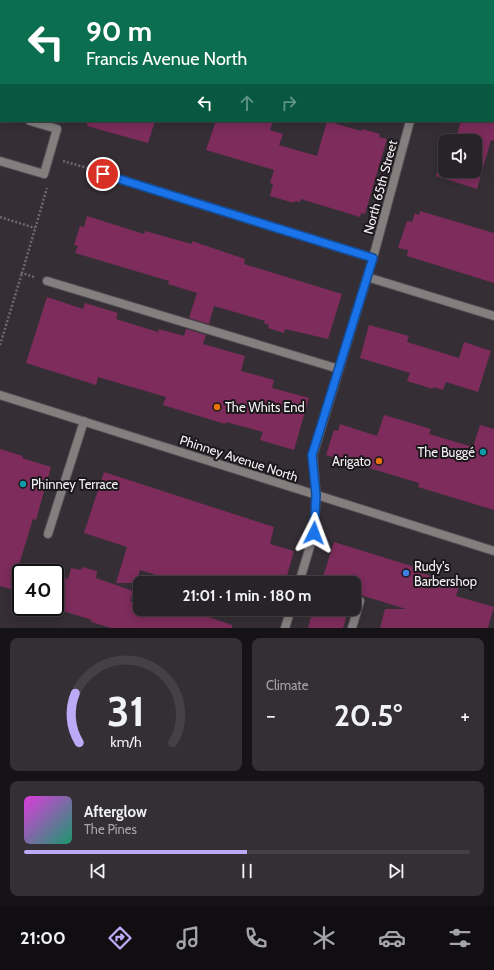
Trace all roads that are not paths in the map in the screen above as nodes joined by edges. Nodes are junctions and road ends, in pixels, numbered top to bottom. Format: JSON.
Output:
{"nodes":[{"id":1,"x":33,"y":122,"type":"edge"},
{"id":2,"x":410,"y":122,"type":"edge"},
{"id":3,"x":0,"y":161,"type":"edge"},
{"id":4,"x":103,"y":174,"type":"dead end"},
{"id":5,"x":373,"y":258,"type":"junction"},
{"id":6,"x":367,"y":277,"type":"junction"},
{"id":7,"x":48,"y":281,"type":"road end"},
{"id":8,"x":494,"y":316,"type":"edge"},
{"id":9,"x":339,"y":369,"type":"junction"},
{"id":10,"x":0,"y":395,"type":"edge"},
{"id":11,"x":84,"y":421,"type":"junction"},
{"id":12,"x":316,"y":495,"type":"junction"},
{"id":13,"x":48,"y":534,"type":"dead end"},
{"id":14,"x":494,"y":551,"type":"edge"},
{"id":15,"x":301,"y":576,"type":"edge"},
{"id":16,"x":289,"y":616,"type":"edge"},
{"id":17,"x":356,"y":616,"type":"edge"},
{"id":18,"x":285,"y":628,"type":"edge"},
{"id":19,"x":352,"y":628,"type":"edge"}],
"edges":[{"from":1,"to":3,"type":"street"},
{"from":2,"to":5,"type":"street","name":"North 65th Street"},
{"from":4,"to":5,"type":"street"},
{"from":5,"to":6,"type":"street","name":"North 65th Street"},
{"from":6,"to":8,"type":"street"},
{"from":6,"to":9,"type":"street","name":"North 65th Street"},
{"from":7,"to":9,"type":"street"},
{"from":9,"to":12,"type":"street","name":"North 65th Street"},
{"from":10,"to":11,"type":"street","name":"Phinney Avenue North"},
{"from":11,"to":12,"type":"street","name":"Phinney Avenue North"},
{"from":11,"to":13,"type":"street"},
{"from":12,"to":14,"type":"street","name":"Phinney Avenue North"},
{"from":12,"to":15,"type":"street","name":"North 65th Street"},
{"from":16,"to":18,"type":"street"},
{"from":17,"to":19,"type":"street"}]}
